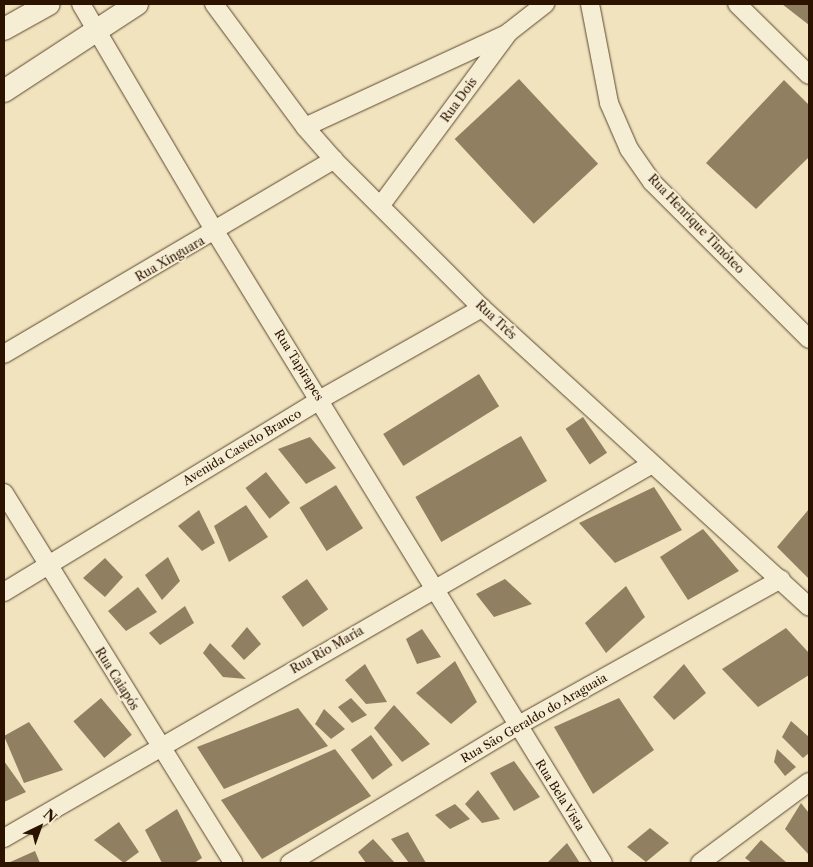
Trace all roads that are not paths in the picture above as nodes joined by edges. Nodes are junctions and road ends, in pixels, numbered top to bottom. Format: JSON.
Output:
{"nodes":[{"id":1,"x":49,"y":4,"type":"edge"},
{"id":2,"x":81,"y":4,"type":"edge"},
{"id":3,"x":137,"y":4,"type":"edge"},
{"id":4,"x":214,"y":4,"type":"edge"},
{"id":5,"x":545,"y":4,"type":"edge"},
{"id":6,"x":590,"y":4,"type":"edge"},
{"id":7,"x":737,"y":4,"type":"edge"},
{"id":8,"x":4,"y":29,"type":"edge"},
{"id":9,"x":94,"y":32,"type":"junction"},
{"id":10,"x":509,"y":32,"type":"junction"},
{"id":11,"x":809,"y":75,"type":"edge"},
{"id":12,"x":4,"y":91,"type":"edge"},
{"id":13,"x":304,"y":127,"type":"junction"},
{"id":14,"x":334,"y":160,"type":"junction"},
{"id":15,"x":381,"y":205,"type":"junction"},
{"id":16,"x":216,"y":233,"type":"junction"},
{"id":17,"x":482,"y":308,"type":"junction"},
{"id":18,"x":809,"y":340,"type":"edge"},
{"id":19,"x":4,"y":354,"type":"edge"},
{"id":20,"x":321,"y":398,"type":"junction"},
{"id":21,"x":652,"y":464,"type":"junction"},
{"id":22,"x":4,"y":493,"type":"edge"},
{"id":23,"x":48,"y":566,"type":"junction"},
{"id":24,"x":781,"y":579,"type":"junction"},
{"id":25,"x":434,"y":588,"type":"junction"},
{"id":26,"x":4,"y":592,"type":"edge"},
{"id":27,"x":809,"y":607,"type":"edge"},
{"id":28,"x":517,"y":726,"type":"junction"},
{"id":29,"x":159,"y":746,"type":"junction"},
{"id":30,"x":809,"y":782,"type":"edge"},
{"id":31,"x":4,"y":838,"type":"edge"},
{"id":32,"x":232,"y":863,"type":"edge"},
{"id":33,"x":290,"y":863,"type":"edge"},
{"id":34,"x":603,"y":863,"type":"edge"},
{"id":35,"x":700,"y":863,"type":"edge"}],
"edges":[{"from":1,"to":8,"type":"street"},
{"from":2,"to":9,"type":"street","name":"Rua Tapirapes"},
{"from":3,"to":9,"type":"street"},
{"from":4,"to":13,"type":"street","name":"Rua Três"},
{"from":5,"to":10,"type":"street","name":"Rua Dois"},
{"from":6,"to":18,"type":"street","name":"Rua Henrique Timóteo"},
{"from":7,"to":11,"type":"street"},
{"from":9,"to":12,"type":"street"},
{"from":9,"to":16,"type":"street","name":"Rua Tapirapes"},
{"from":10,"to":13,"type":"street"},
{"from":10,"to":15,"type":"street","name":"Rua Dois"},
{"from":13,"to":14,"type":"street","name":"Rua Três"},
{"from":14,"to":15,"type":"street","name":"Rua Três"},
{"from":14,"to":16,"type":"street","name":"Rua Xinguara"},
{"from":15,"to":17,"type":"street","name":"Rua Três"},
{"from":16,"to":19,"type":"street","name":"Rua Xinguara"},
{"from":16,"to":20,"type":"street","name":"Rua Tapirapes"},
{"from":17,"to":20,"type":"street","name":"Avenida Castelo Branco"},
{"from":17,"to":21,"type":"street","name":"Rua Três"},
{"from":20,"to":23,"type":"street","name":"Avenida Castelo Branco"},
{"from":20,"to":25,"type":"street","name":"Rua Tapirapes"},
{"from":21,"to":24,"type":"street","name":"Rua Três"},
{"from":21,"to":25,"type":"street","name":"Rua Rio Maria"},
{"from":22,"to":23,"type":"street","name":"Rua Caiapós"},
{"from":23,"to":26,"type":"street","name":"Avenida Castelo Branco"},
{"from":23,"to":29,"type":"street","name":"Rua Caiapós"},
{"from":24,"to":27,"type":"street","name":"Rua Três"},
{"from":24,"to":28,"type":"street","name":"Rua São Geraldo do Araguaia"},
{"from":25,"to":28,"type":"street","name":"Rua Tapirapes"},
{"from":25,"to":29,"type":"street","name":"Rua Rio Maria"},
{"from":28,"to":33,"type":"street","name":"Rua São Geraldo do Araguaia"},
{"from":28,"to":34,"type":"street","name":"Rua Bela Vista"},
{"from":29,"to":31,"type":"street","name":"Rua Rio Maria"},
{"from":29,"to":32,"type":"street","name":"Rua Caiapós"},
{"from":30,"to":35,"type":"street"}]}
